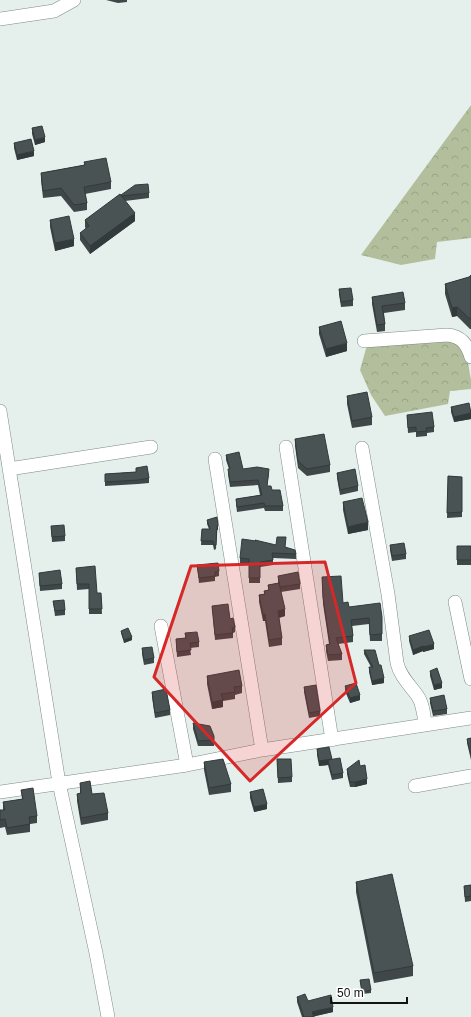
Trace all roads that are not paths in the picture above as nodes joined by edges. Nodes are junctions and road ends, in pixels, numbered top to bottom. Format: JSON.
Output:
{"nodes":[{"id":1,"x":74,"y":0,"type":"edge"},
{"id":2,"x":0,"y":19,"type":"edge"},
{"id":3,"x":364,"y":341,"type":"dead end"},
{"id":4,"x":471,"y":357,"type":"edge"},
{"id":5,"x":0,"y":411,"type":"edge"},
{"id":6,"x":286,"y":446,"type":"dead end"},
{"id":7,"x":151,"y":447,"type":"dead end"},
{"id":8,"x":362,"y":448,"type":"dead end"},
{"id":9,"x":215,"y":459,"type":"dead end"},
{"id":10,"x":9,"y":469,"type":"junction"},
{"id":11,"x":455,"y":602,"type":"dead end"},
{"id":12,"x":161,"y":626,"type":"dead end"},
{"id":13,"x":471,"y":679,"type":"edge"},
{"id":14,"x":471,"y":718,"type":"edge"},
{"id":15,"x":425,"y":725,"type":"junction"},
{"id":16,"x":332,"y":740,"type":"junction"},
{"id":17,"x":262,"y":750,"type":"junction"},
{"id":18,"x":187,"y":765,"type":"junction"},
{"id":19,"x":471,"y":776,"type":"edge"},
{"id":20,"x":59,"y":783,"type":"junction"},
{"id":21,"x":415,"y":786,"type":"dead end"},
{"id":22,"x":0,"y":792,"type":"edge"},
{"id":23,"x":108,"y":1017,"type":"edge"}],
"edges":[{"from":1,"to":2,"type":"street"},
{"from":3,"to":4,"type":"street"},
{"from":5,"to":10,"type":"street"},
{"from":6,"to":16,"type":"street"},
{"from":7,"to":10,"type":"street"},
{"from":8,"to":15,"type":"street"},
{"from":9,"to":17,"type":"street"},
{"from":10,"to":20,"type":"street"},
{"from":11,"to":13,"type":"street"},
{"from":12,"to":18,"type":"street"},
{"from":14,"to":15,"type":"street"},
{"from":15,"to":16,"type":"street"},
{"from":16,"to":17,"type":"street"},
{"from":17,"to":18,"type":"street"},
{"from":18,"to":20,"type":"street"},
{"from":19,"to":21,"type":"street"},
{"from":20,"to":22,"type":"street"},
{"from":20,"to":23,"type":"street"}]}
